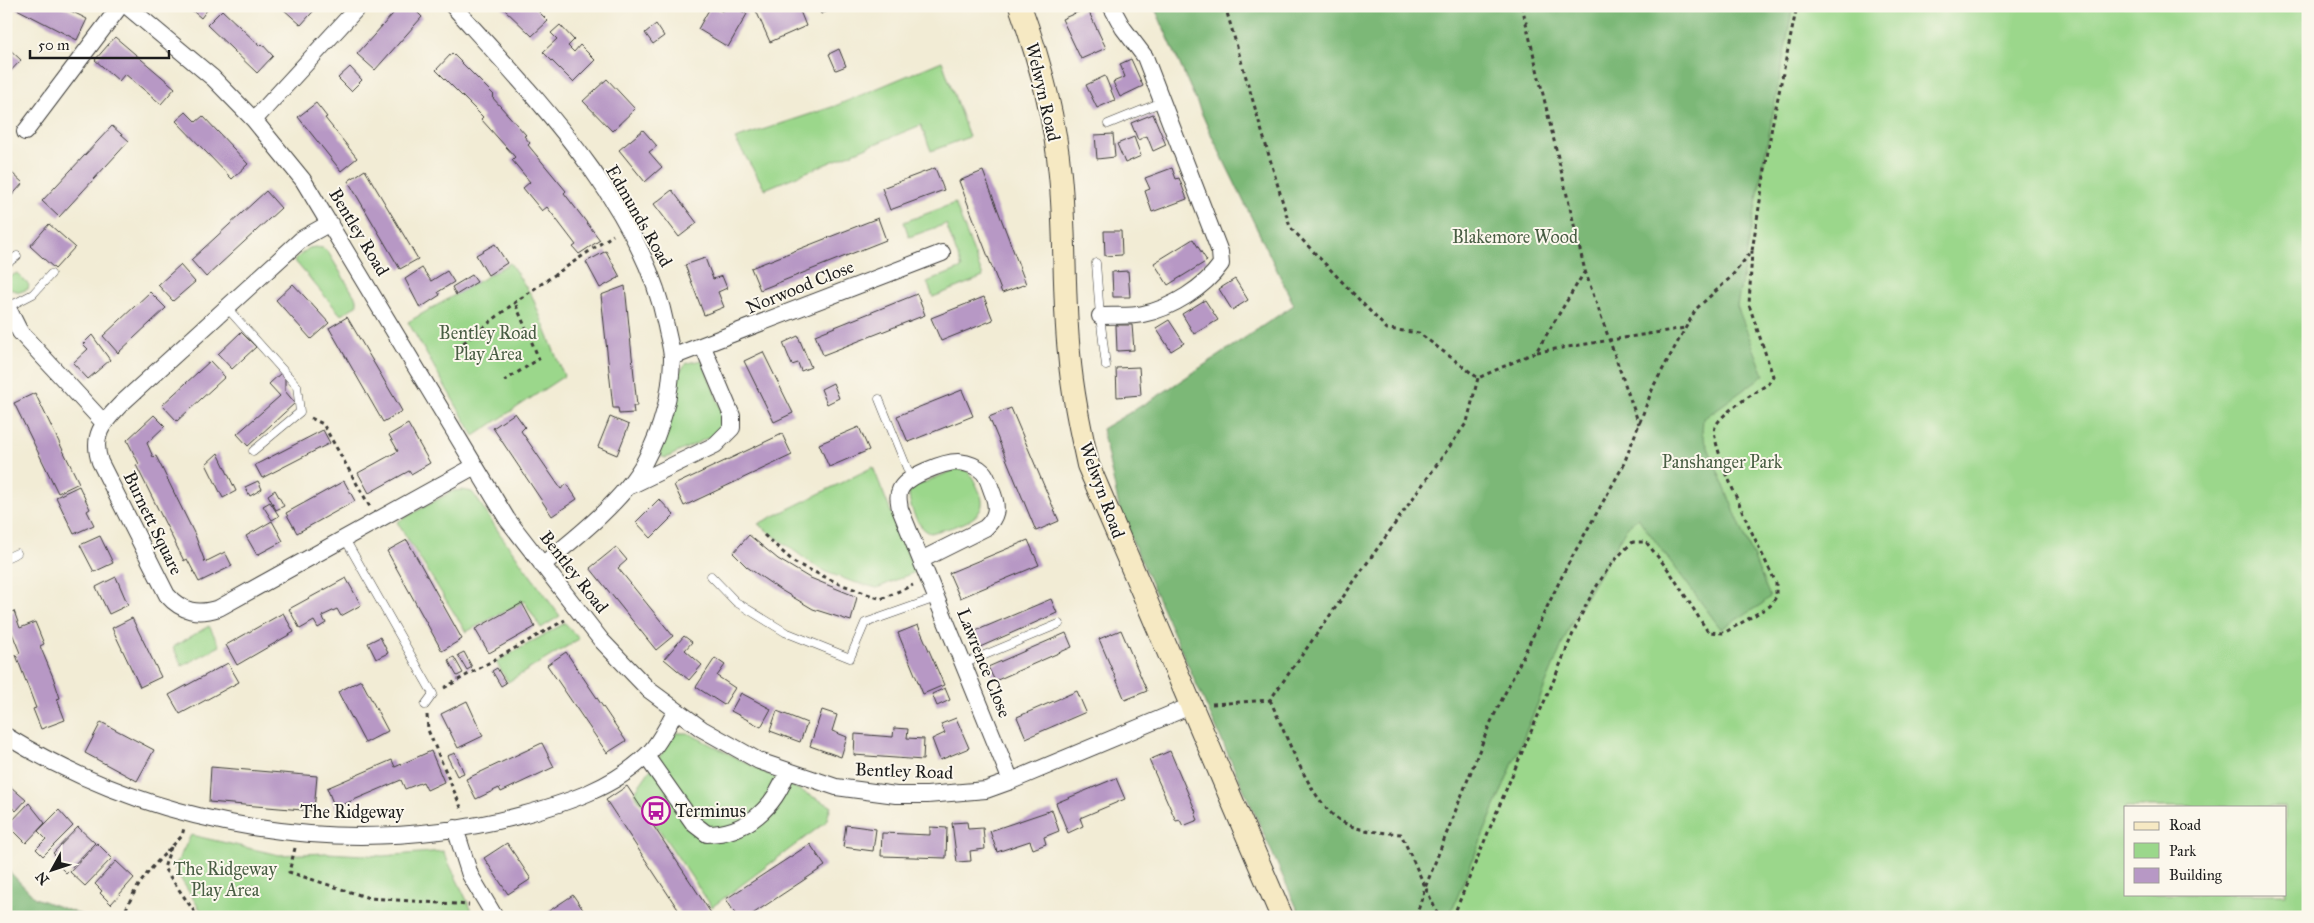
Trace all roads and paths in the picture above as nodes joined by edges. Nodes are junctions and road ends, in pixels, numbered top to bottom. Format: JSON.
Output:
{"nodes":[{"id":1,"x":120,"y":6,"type":"edge"},
{"id":2,"x":127,"y":6,"type":"edge"},
{"id":3,"x":359,"y":6,"type":"edge"},
{"id":4,"x":453,"y":6,"type":"edge"},
{"id":5,"x":1020,"y":6,"type":"edge"},
{"id":6,"x":1111,"y":6,"type":"edge"},
{"id":7,"x":1225,"y":6,"type":"edge"},
{"id":8,"x":1522,"y":6,"type":"edge"},
{"id":9,"x":1797,"y":6,"type":"edge"},
{"id":10,"x":1162,"y":102,"type":"junction"},
{"id":11,"x":254,"y":120,"type":"junction"},
{"id":12,"x":1108,"y":124,"type":"dead end"},
{"id":13,"x":25,"y":132,"type":"dead end"},
{"id":14,"x":330,"y":223,"type":"junction"},
{"id":15,"x":626,"y":227,"type":"junction"},
{"id":16,"x":1752,"y":251,"type":"junction"},
{"id":17,"x":942,"y":253,"type":"dead end"},
{"id":18,"x":18,"y":256,"type":"dead end"},
{"id":19,"x":1096,"y":263,"type":"dead end"},
{"id":20,"x":6,"y":264,"type":"edge"},
{"id":21,"x":1585,"y":271,"type":"junction"},
{"id":22,"x":50,"y":274,"type":"dead end"},
{"id":23,"x":514,"y":303,"type":"junction"},
{"id":24,"x":7,"y":306,"type":"edge"},
{"id":25,"x":228,"y":309,"type":"junction"},
{"id":26,"x":1100,"y":316,"type":"junction"},
{"id":27,"x":1685,"y":328,"type":"junction"},
{"id":28,"x":1610,"y":340,"type":"junction"},
{"id":29,"x":703,"y":347,"type":"junction"},
{"id":30,"x":457,"y":348,"type":"dead end"},
{"id":31,"x":1536,"y":352,"type":"junction"},
{"id":32,"x":672,"y":357,"type":"junction"},
{"id":33,"x":1106,"y":366,"type":"dead end"},
{"id":34,"x":1478,"y":378,"type":"junction"},
{"id":35,"x":504,"y":381,"type":"dead end"},
{"id":36,"x":879,"y":399,"type":"dead end"},
{"id":37,"x":300,"y":412,"type":"junction"},
{"id":38,"x":104,"y":422,"type":"junction"},
{"id":39,"x":1639,"y":425,"type":"junction"},
{"id":40,"x":253,"y":451,"type":"dead end"},
{"id":41,"x":474,"y":466,"type":"junction"},
{"id":42,"x":911,"y":478,"type":"junction"},
{"id":43,"x":627,"y":487,"type":"junction"},
{"id":44,"x":378,"y":520,"type":"junction"},
{"id":45,"x":764,"y":535,"type":"dead end"},
{"id":46,"x":345,"y":539,"type":"junction"},
{"id":47,"x":17,"y":553,"type":"dead end"},
{"id":48,"x":6,"y":558,"type":"edge"},
{"id":49,"x":921,"y":560,"type":"junction"},
{"id":50,"x":542,"y":565,"type":"junction"},
{"id":51,"x":712,"y":576,"type":"dead end"},
{"id":52,"x":928,"y":579,"type":"junction"},
{"id":53,"x":936,"y":598,"type":"junction"},
{"id":54,"x":578,"y":612,"type":"junction"},
{"id":55,"x":1059,"y":624,"type":"dead end"},
{"id":56,"x":963,"y":664,"type":"junction"},
{"id":57,"x":433,"y":694,"type":"junction"},
{"id":58,"x":1270,"y":700,"type":"junction"},
{"id":59,"x":426,"y":705,"type":"joint"},
{"id":60,"x":1193,"y":705,"type":"junction"},
{"id":61,"x":676,"y":711,"type":"junction"},
{"id":62,"x":6,"y":736,"type":"edge"},
{"id":63,"x":646,"y":756,"type":"junction"},
{"id":64,"x":787,"y":772,"type":"junction"},
{"id":65,"x":1011,"y":781,"type":"junction"},
{"id":66,"x":190,"y":814,"type":"junction"},
{"id":67,"x":462,"y":827,"type":"junction"},
{"id":68,"x":298,"y":833,"type":"junction"},
{"id":69,"x":172,"y":846,"type":"junction"},
{"id":70,"x":1425,"y":888,"type":"junction"},
{"id":71,"x":476,"y":905,"type":"dead end"},
{"id":72,"x":123,"y":917,"type":"edge"},
{"id":73,"x":198,"y":917,"type":"edge"},
{"id":74,"x":496,"y":917,"type":"edge"},
{"id":75,"x":1282,"y":917,"type":"edge"},
{"id":76,"x":1416,"y":917,"type":"edge"},
{"id":77,"x":1439,"y":917,"type":"edge"},
{"id":78,"x":1453,"y":917,"type":"edge"}],
"edges":[{"from":1,"to":13,"type":"street"},
{"from":2,"to":11,"type":"street","name":"Bentley Road"},
{"from":3,"to":11,"type":"street"},
{"from":4,"to":15,"type":"street","name":"Edmunds Road"},
{"from":5,"to":60,"type":"main road","name":"Welwyn Road"},
{"from":6,"to":10,"type":"street"},
{"from":7,"to":34,"type":"path"},
{"from":8,"to":21,"type":"path"},
{"from":9,"to":16,"type":"path"},
{"from":10,"to":12,"type":"lane"},
{"from":10,"to":26,"type":"street"},
{"from":11,"to":14,"type":"street","name":"Bentley Road"},
{"from":14,"to":25,"type":"street","name":"Burnett Square"},
{"from":14,"to":41,"type":"street","name":"Bentley Road"},
{"from":15,"to":23,"type":"path"},
{"from":15,"to":32,"type":"street","name":"Edmunds Road"},
{"from":16,"to":27,"type":"path"},
{"from":16,"to":78,"type":"path"},
{"from":17,"to":29,"type":"street","name":"Norwood Close"},
{"from":18,"to":20,"type":"lane"},
{"from":19,"to":26,"type":"lane"},
{"from":21,"to":28,"type":"path"},
{"from":21,"to":31,"type":"path"},
{"from":22,"to":24,"type":"lane"},
{"from":23,"to":30,"type":"path"},
{"from":23,"to":35,"type":"path"},
{"from":24,"to":38,"type":"street"},
{"from":25,"to":37,"type":"lane"},
{"from":25,"to":38,"type":"street","name":"Burnett Square"},
{"from":26,"to":33,"type":"lane"},
{"from":27,"to":28,"type":"path"},
{"from":27,"to":39,"type":"path"},
{"from":28,"to":31,"type":"path"},
{"from":28,"to":39,"type":"path"},
{"from":29,"to":32,"type":"street","name":"Norwood Close"},
{"from":29,"to":43,"type":"street"},
{"from":31,"to":34,"type":"path"},
{"from":32,"to":43,"type":"street","name":"Edmunds Road"},
{"from":34,"to":58,"type":"path"},
{"from":36,"to":42,"type":"lane"},
{"from":37,"to":40,"type":"lane"},
{"from":37,"to":44,"type":"path"},
{"from":38,"to":46,"type":"street","name":"Burnett Square"},
{"from":39,"to":70,"type":"path"},
{"from":41,"to":44,"type":"street","name":"Burnett Square"},
{"from":41,"to":50,"type":"street","name":"Bentley Road"},
{"from":42,"to":49,"type":"street","name":"Lawrence Close"},
{"from":42,"to":49,"type":"street"},
{"from":43,"to":50,"type":"street","name":"Edmunds Road"},
{"from":44,"to":46,"type":"street","name":"Burnett Square"},
{"from":45,"to":52,"type":"path"},
{"from":46,"to":57,"type":"lane"},
{"from":47,"to":48,"type":"lane"},
{"from":49,"to":52,"type":"street","name":"Lawrence Close"},
{"from":50,"to":54,"type":"street","name":"Bentley Road"},
{"from":51,"to":53,"type":"lane"},
{"from":52,"to":53,"type":"street","name":"Lawrence Close"},
{"from":53,"to":56,"type":"street","name":"Lawrence Close"},
{"from":54,"to":57,"type":"path"},
{"from":54,"to":61,"type":"street","name":"Bentley Road"},
{"from":55,"to":56,"type":"lane"},
{"from":56,"to":65,"type":"street","name":"Lawrence Close"},
{"from":57,"to":59,"type":"lane"},
{"from":58,"to":60,"type":"path"},
{"from":58,"to":70,"type":"path"},
{"from":59,"to":67,"type":"path"},
{"from":60,"to":65,"type":"street","name":"Bentley Road"},
{"from":60,"to":75,"type":"main road","name":"Welwyn Road"},
{"from":61,"to":63,"type":"street","name":"The Ridgeway"},
{"from":61,"to":64,"type":"street","name":"Bentley Road"},
{"from":62,"to":66,"type":"street","name":"The Ridgeway"},
{"from":63,"to":64,"type":"street"},
{"from":63,"to":67,"type":"street","name":"The Ridgeway"},
{"from":64,"to":65,"type":"street","name":"Bentley Road"},
{"from":66,"to":68,"type":"street","name":"The Ridgeway"},
{"from":66,"to":69,"type":"path"},
{"from":67,"to":68,"type":"street","name":"The Ridgeway"},
{"from":67,"to":74,"type":"street"},
{"from":68,"to":71,"type":"path"},
{"from":69,"to":72,"type":"path"},
{"from":69,"to":73,"type":"path"},
{"from":70,"to":76,"type":"path"},
{"from":70,"to":77,"type":"path"}]}
